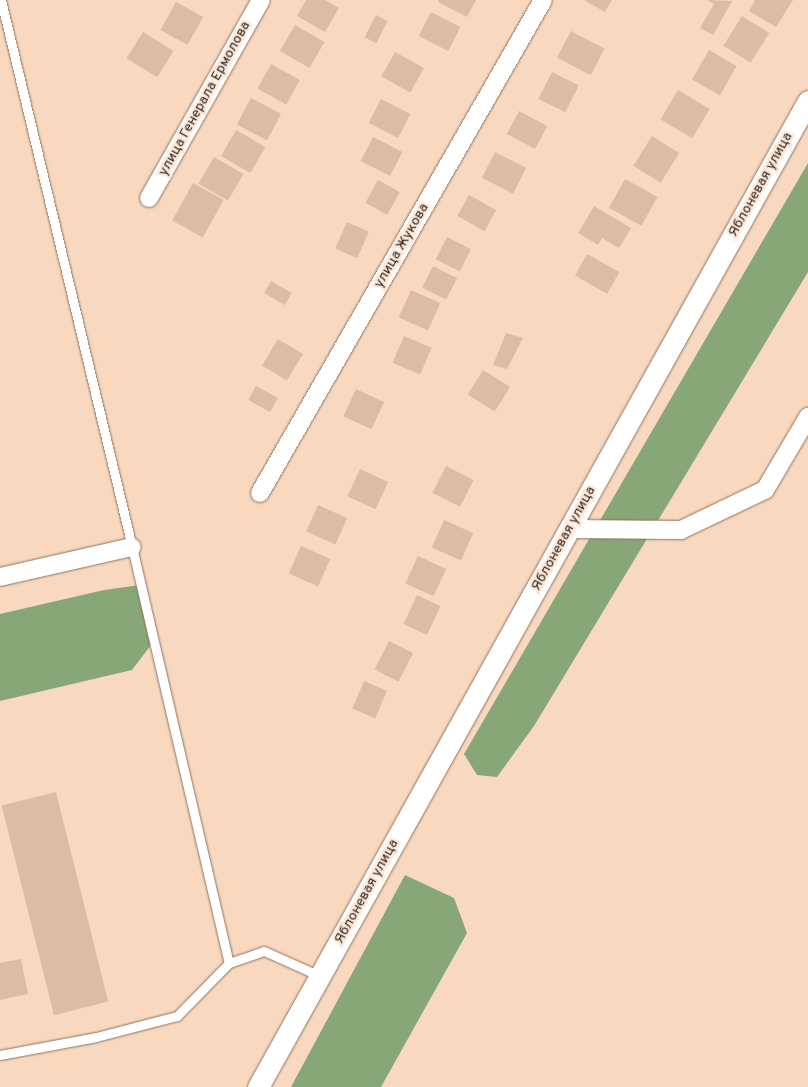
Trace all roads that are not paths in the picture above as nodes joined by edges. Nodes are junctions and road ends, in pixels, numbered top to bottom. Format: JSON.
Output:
{"nodes":[{"id":1,"x":0,"y":0,"type":"edge"},
{"id":2,"x":262,"y":0,"type":"edge"},
{"id":3,"x":543,"y":0,"type":"edge"},
{"id":4,"x":808,"y":101,"type":"edge"},
{"id":5,"x":150,"y":198,"type":"dead end"},
{"id":6,"x":808,"y":417,"type":"edge"},
{"id":7,"x":260,"y":493,"type":"dead end"},
{"id":8,"x":570,"y":528,"type":"junction"},
{"id":9,"x":132,"y":547,"type":"junction"},
{"id":10,"x":0,"y":577,"type":"edge"},
{"id":11,"x":228,"y":963,"type":"junction"},
{"id":12,"x":320,"y":976,"type":"junction"},
{"id":13,"x":0,"y":1054,"type":"edge"},
{"id":14,"x":258,"y":1087,"type":"edge"}],
"edges":[{"from":1,"to":9,"type":"lane"},
{"from":2,"to":5,"type":"street","name":"улица Генерала Ермолова"},
{"from":3,"to":7,"type":"street","name":"улица Жукова"},
{"from":4,"to":8,"type":"street","name":"Яблоневая улица"},
{"from":6,"to":8,"type":"street"},
{"from":8,"to":12,"type":"street","name":"Яблоневая улица"},
{"from":9,"to":10,"type":"street"},
{"from":9,"to":11,"type":"lane"},
{"from":11,"to":12,"type":"lane"},
{"from":11,"to":13,"type":"lane"},
{"from":12,"to":14,"type":"street","name":"Яблоневая улица"}]}
